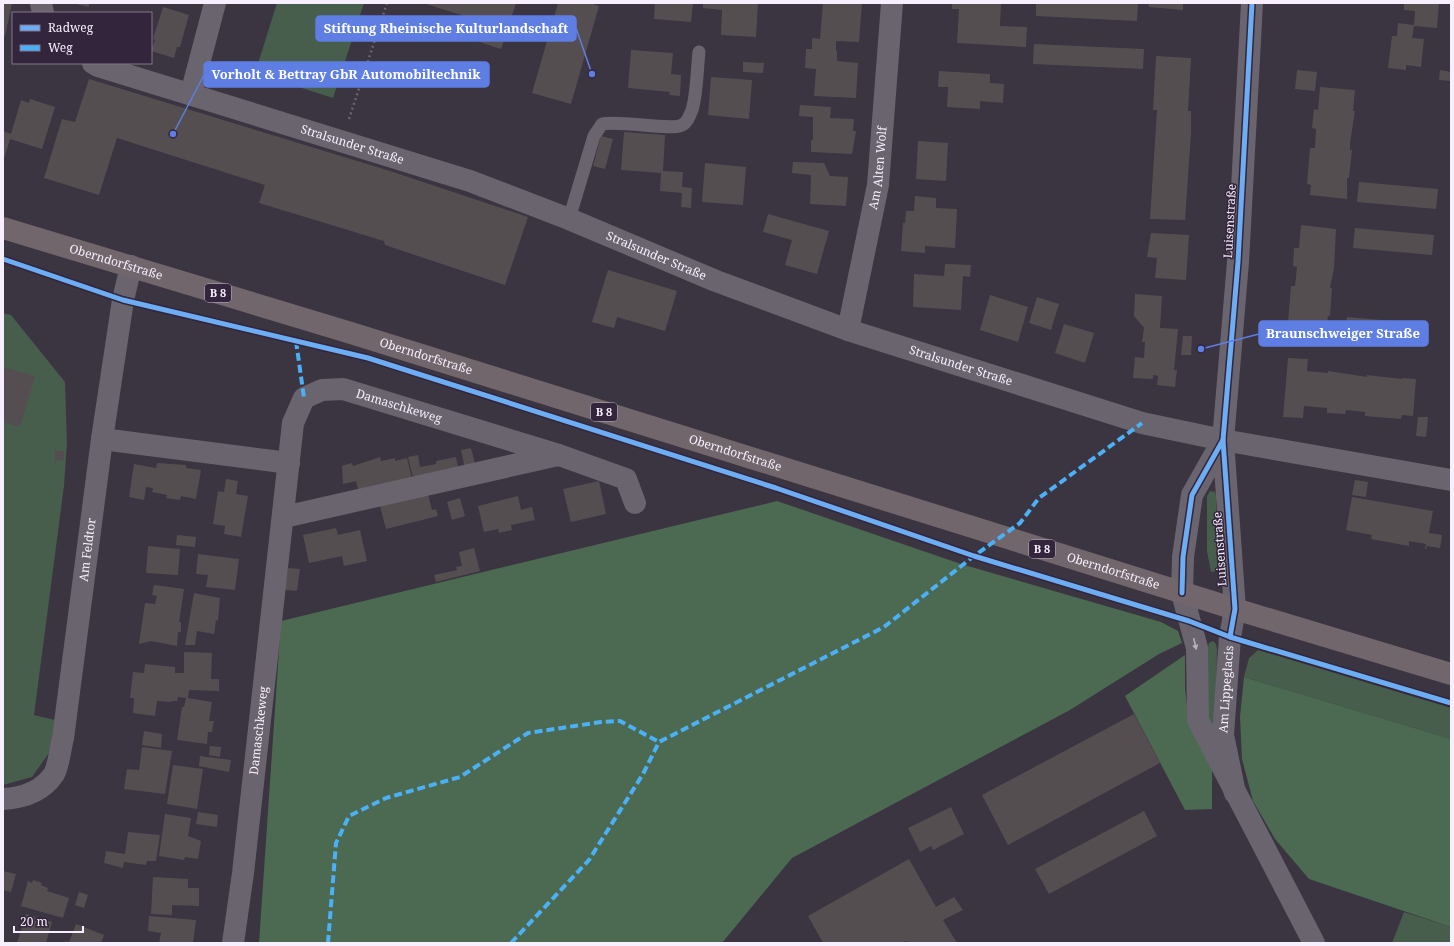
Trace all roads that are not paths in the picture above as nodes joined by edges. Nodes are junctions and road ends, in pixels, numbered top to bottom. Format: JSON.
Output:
{"nodes":[{"id":1,"x":216,"y":3,"type":"edge"},
{"id":2,"x":892,"y":3,"type":"edge"},
{"id":3,"x":1252,"y":3,"type":"edge"},
{"id":4,"x":699,"y":52,"type":"dead end"},
{"id":5,"x":95,"y":64,"type":"edge"},
{"id":6,"x":191,"y":94,"type":"junction"},
{"id":7,"x":569,"y":219,"type":"junction"},
{"id":8,"x":9,"y":230,"type":"edge"},
{"id":9,"x":131,"y":266,"type":"junction"},
{"id":10,"x":848,"y":330,"type":"junction"},
{"id":11,"x":102,"y":438,"type":"junction"},
{"id":12,"x":1223,"y":440,"type":"junction"},
{"id":13,"x":559,"y":455,"type":"junction"},
{"id":14,"x":289,"y":463,"type":"junction"},
{"id":15,"x":1451,"y":480,"type":"edge"},
{"id":16,"x":634,"y":503,"type":"dead end"},
{"id":17,"x":284,"y":517,"type":"junction"},
{"id":18,"x":1182,"y":593,"type":"junction"},
{"id":19,"x":1235,"y":609,"type":"junction"},
{"id":20,"x":1451,"y":674,"type":"edge"},
{"id":21,"x":1235,"y":793,"type":"junction"},
{"id":22,"x":3,"y":799,"type":"edge"},
{"id":23,"x":233,"y":943,"type":"edge"},
{"id":24,"x":1314,"y":943,"type":"edge"}],
"edges":[{"from":1,"to":6,"type":"street"},
{"from":2,"to":10,"type":"street","name":"Am Alten Wolf"},
{"from":3,"to":12,"type":"street","name":"Luisenstraße"},
{"from":4,"to":7,"type":"lane"},
{"from":5,"to":6,"type":"street","name":"Stralsunder Straße"},
{"from":6,"to":7,"type":"street","name":"Stralsunder Straße"},
{"from":7,"to":10,"type":"street","name":"Stralsunder Straße"},
{"from":8,"to":9,"type":"main road","name":"Oberndorfstraße","number":"B 8"},
{"from":9,"to":11,"type":"street","name":"Am Feldtor"},
{"from":9,"to":18,"type":"main road","name":"Oberndorfstraße","number":"B 8"},
{"from":10,"to":12,"type":"street","name":"Stralsunder Straße"},
{"from":11,"to":14,"type":"street"},
{"from":11,"to":22,"type":"street","name":"Am Feldtor"},
{"from":12,"to":15,"type":"street","name":"Stralsunder Straße"},
{"from":12,"to":18,"type":"street","name":"Luisenstraße"},
{"from":12,"to":19,"type":"street","name":"Luisenstraße"},
{"from":13,"to":14,"type":"street","name":"Damaschkeweg"},
{"from":13,"to":16,"type":"street","name":"Damaschkeweg"},
{"from":13,"to":17,"type":"street"},
{"from":14,"to":17,"type":"street","name":"Damaschkeweg"},
{"from":17,"to":23,"type":"street","name":"Damaschkeweg"},
{"from":18,"to":19,"type":"main road","name":"Oberndorfstraße","number":"B 8"},
{"from":18,"to":21,"type":"street","name":"Am Lippeglacis","one_way":true},
{"from":19,"to":20,"type":"main road","name":"Oberndorfstraße","number":"B 8"},
{"from":19,"to":21,"type":"street","name":"Am Lippeglacis"},
{"from":21,"to":24,"type":"street","name":"Am Lippeglacis"}]}
